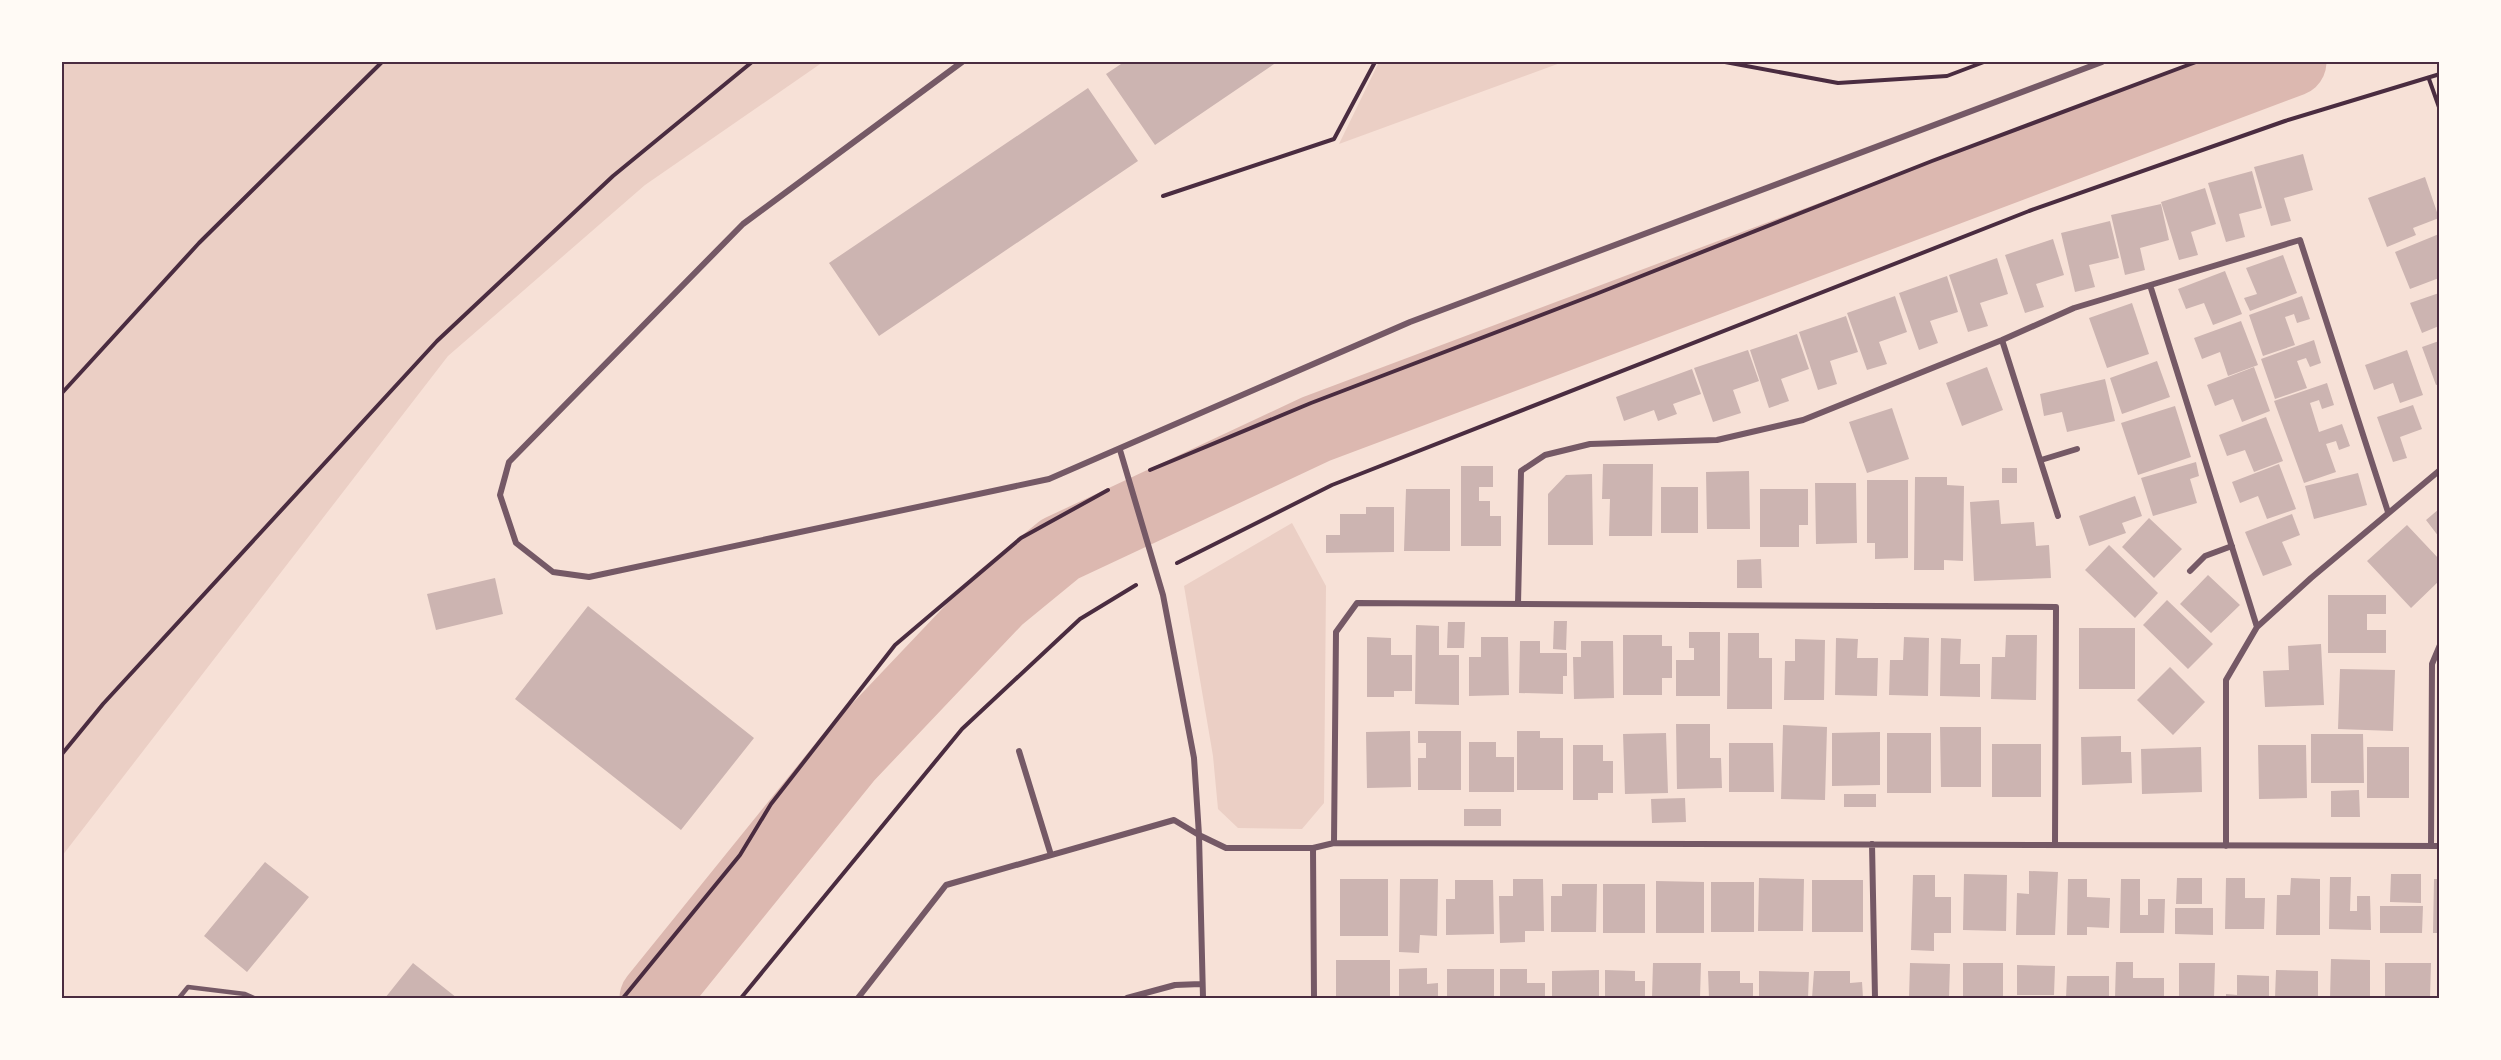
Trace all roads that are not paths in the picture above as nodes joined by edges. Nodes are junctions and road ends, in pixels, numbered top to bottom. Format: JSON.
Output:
{"nodes":[{"id":1,"x":962,"y":62,"type":"edge"},
{"id":2,"x":2102,"y":62,"type":"edge"},
{"id":3,"x":2150,"y":285,"type":"junction"},
{"id":4,"x":2002,"y":339,"type":"junction"},
{"id":5,"x":2077,"y":449,"type":"dead end"},
{"id":6,"x":1120,"y":450,"type":"junction"},
{"id":7,"x":2041,"y":460,"type":"junction"},
{"id":8,"x":2439,"y":470,"type":"edge"},
{"id":9,"x":2388,"y":512,"type":"junction"},
{"id":10,"x":2058,"y":516,"type":"dead end"},
{"id":11,"x":2232,"y":546,"type":"junction"},
{"id":12,"x":2190,"y":571,"type":"dead end"},
{"id":13,"x":1518,"y":604,"type":"junction"},
{"id":14,"x":2257,"y":627,"type":"junction"},
{"id":15,"x":2439,"y":645,"type":"edge"},
{"id":16,"x":1019,"y":751,"type":"dead end"},
{"id":17,"x":1199,"y":836,"type":"junction"},
{"id":18,"x":1334,"y":843,"type":"junction"},
{"id":19,"x":1872,"y":844,"type":"junction"},
{"id":20,"x":2055,"y":845,"type":"junction"},
{"id":21,"x":2226,"y":846,"type":"junction"},
{"id":22,"x":2431,"y":846,"type":"junction"},
{"id":23,"x":2439,"y":846,"type":"edge"},
{"id":24,"x":1313,"y":848,"type":"junction"},
{"id":25,"x":1051,"y":855,"type":"junction"},
{"id":26,"x":1201,"y":984,"type":"junction"},
{"id":27,"x":179,"y":999,"type":"edge"},
{"id":28,"x":254,"y":999,"type":"edge"},
{"id":29,"x":858,"y":999,"type":"edge"},
{"id":30,"x":1127,"y":999,"type":"edge"},
{"id":31,"x":1203,"y":999,"type":"edge"},
{"id":32,"x":1314,"y":999,"type":"edge"},
{"id":33,"x":1875,"y":999,"type":"edge"}],
"edges":[{"from":1,"to":6,"type":"street"},
{"from":2,"to":6,"type":"street"},
{"from":3,"to":4,"type":"street"},
{"from":3,"to":9,"type":"street"},
{"from":3,"to":11,"type":"street"},
{"from":4,"to":7,"type":"street"},
{"from":4,"to":13,"type":"street"},
{"from":5,"to":7,"type":"street"},
{"from":6,"to":17,"type":"street"},
{"from":7,"to":10,"type":"street"},
{"from":8,"to":9,"type":"street"},
{"from":9,"to":14,"type":"street"},
{"from":11,"to":12,"type":"street"},
{"from":11,"to":14,"type":"street"},
{"from":13,"to":18,"type":"street"},
{"from":13,"to":20,"type":"street"},
{"from":14,"to":21,"type":"street"},
{"from":15,"to":22,"type":"street"},
{"from":16,"to":25,"type":"street"},
{"from":17,"to":24,"type":"street"},
{"from":17,"to":25,"type":"street"},
{"from":17,"to":26,"type":"street"},
{"from":18,"to":19,"type":"street"},
{"from":18,"to":24,"type":"street"},
{"from":19,"to":20,"type":"street"},
{"from":19,"to":33,"type":"street"},
{"from":20,"to":21,"type":"street"},
{"from":21,"to":22,"type":"street"},
{"from":22,"to":23,"type":"street"},
{"from":24,"to":32,"type":"street"},
{"from":25,"to":29,"type":"street"},
{"from":26,"to":30,"type":"street"},
{"from":26,"to":31,"type":"street"},
{"from":27,"to":28,"type":"lane"}]}
